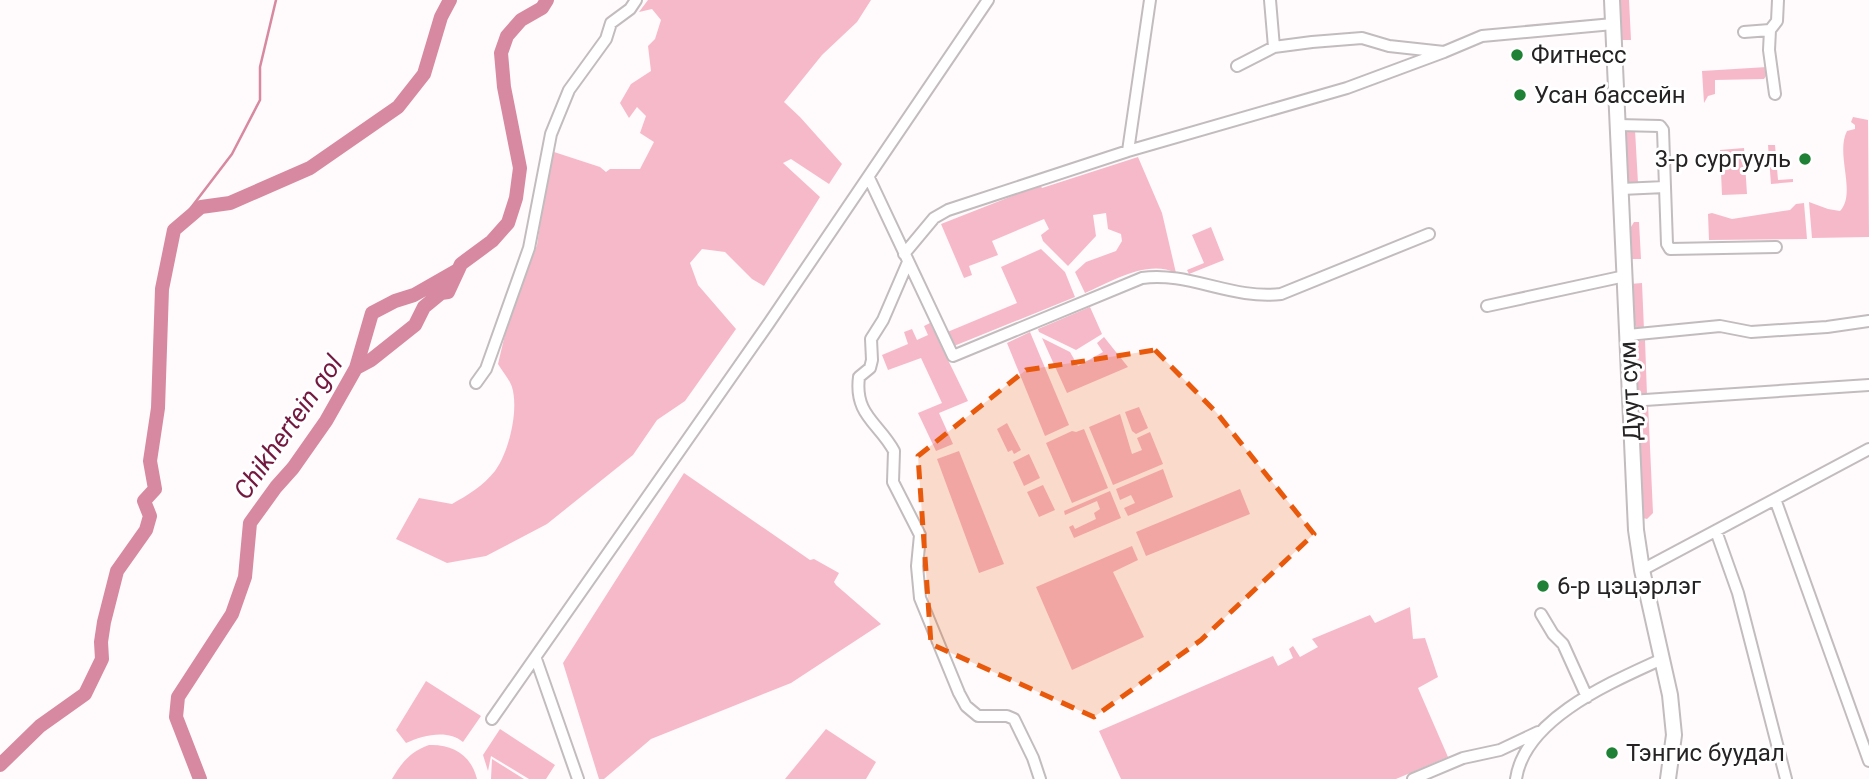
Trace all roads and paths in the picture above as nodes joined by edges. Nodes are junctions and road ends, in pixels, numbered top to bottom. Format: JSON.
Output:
{"nodes":[{"id":1,"x":636,"y":0,"type":"edge"},
{"id":2,"x":988,"y":0,"type":"edge"},
{"id":3,"x":1150,"y":0,"type":"edge"},
{"id":4,"x":1270,"y":0,"type":"edge"},
{"id":5,"x":1612,"y":0,"type":"edge"},
{"id":6,"x":1778,"y":0,"type":"edge"},
{"id":7,"x":1612,"y":24,"type":"junction"},
{"id":8,"x":1770,"y":30,"type":"junction"},
{"id":9,"x":1744,"y":32,"type":"dead end"},
{"id":10,"x":1274,"y":47,"type":"junction"},
{"id":11,"x":1444,"y":52,"type":"junction"},
{"id":12,"x":1237,"y":66,"type":"dead end"},
{"id":13,"x":1774,"y":94,"type":"dead end"},
{"id":14,"x":1618,"y":125,"type":"junction"},
{"id":15,"x":1128,"y":151,"type":"junction"},
{"id":16,"x":869,"y":178,"type":"junction"},
{"id":17,"x":1665,"y":187,"type":"junction"},
{"id":18,"x":1620,"y":189,"type":"junction"},
{"id":19,"x":1429,"y":234,"type":"dead end"},
{"id":20,"x":1776,"y":247,"type":"dead end"},
{"id":21,"x":906,"y":258,"type":"junction"},
{"id":22,"x":1625,"y":276,"type":"junction"},
{"id":23,"x":1487,"y":306,"type":"dead end"},
{"id":24,"x":1869,"y":321,"type":"edge"},
{"id":25,"x":1628,"y":335,"type":"junction"},
{"id":26,"x":476,"y":383,"type":"dead end"},
{"id":27,"x":1869,"y":385,"type":"edge"},
{"id":28,"x":1630,"y":401,"type":"junction"},
{"id":29,"x":1869,"y":449,"type":"edge"},
{"id":30,"x":1775,"y":499,"type":"junction"},
{"id":31,"x":1716,"y":531,"type":"junction"},
{"id":32,"x":1642,"y":570,"type":"junction"},
{"id":33,"x":1541,"y":614,"type":"dead end"},
{"id":34,"x":536,"y":659,"type":"junction"},
{"id":35,"x":1662,"y":659,"type":"junction"},
{"id":36,"x":1587,"y":696,"type":"junction"},
{"id":37,"x":492,"y":719,"type":"dead end"},
{"id":38,"x":1541,"y":731,"type":"junction"},
{"id":39,"x":1869,"y":761,"type":"edge"},
{"id":40,"x":578,"y":779,"type":"edge"},
{"id":41,"x":1040,"y":779,"type":"edge"},
{"id":42,"x":1413,"y":779,"type":"edge"},
{"id":43,"x":1516,"y":779,"type":"edge"},
{"id":44,"x":1668,"y":779,"type":"edge"},
{"id":45,"x":1786,"y":779,"type":"edge"}],
"edges":[{"from":1,"to":26,"type":"street"},
{"from":2,"to":16,"type":"street"},
{"from":3,"to":15,"type":"street"},
{"from":4,"to":10,"type":"street"},
{"from":5,"to":7,"type":"main road","name":"Дуут сум"},
{"from":6,"to":8,"type":"street"},
{"from":7,"to":11,"type":"street"},
{"from":7,"to":14,"type":"main road","name":"Дуут сум"},
{"from":8,"to":9,"type":"street"},
{"from":8,"to":13,"type":"street"},
{"from":10,"to":11,"type":"street"},
{"from":10,"to":12,"type":"street"},
{"from":11,"to":15,"type":"street"},
{"from":14,"to":17,"type":"street"},
{"from":14,"to":18,"type":"main road","name":"Дуут сум"},
{"from":15,"to":21,"type":"street"},
{"from":16,"to":21,"type":"street"},
{"from":16,"to":34,"type":"street"},
{"from":17,"to":18,"type":"street"},
{"from":17,"to":20,"type":"street"},
{"from":18,"to":22,"type":"main road","name":"Дуут сум"},
{"from":19,"to":21,"type":"street"},
{"from":21,"to":41,"type":"street"},
{"from":22,"to":23,"type":"street"},
{"from":22,"to":25,"type":"main road","name":"Дуут сум"},
{"from":24,"to":25,"type":"street"},
{"from":25,"to":28,"type":"main road","name":"Дуут сум"},
{"from":27,"to":28,"type":"street"},
{"from":28,"to":32,"type":"main road","name":"Дуут сум"},
{"from":29,"to":30,"type":"street"},
{"from":30,"to":31,"type":"street"},
{"from":30,"to":39,"type":"street"},
{"from":31,"to":32,"type":"street"},
{"from":31,"to":45,"type":"street"},
{"from":32,"to":35,"type":"main road","name":"Дуут сум"},
{"from":33,"to":36,"type":"street"},
{"from":34,"to":37,"type":"street"},
{"from":34,"to":40,"type":"street"},
{"from":35,"to":36,"type":"street"},
{"from":35,"to":44,"type":"main road","name":"Дуут сум"},
{"from":36,"to":38,"type":"street"},
{"from":38,"to":42,"type":"street"},
{"from":38,"to":43,"type":"street"}]}
